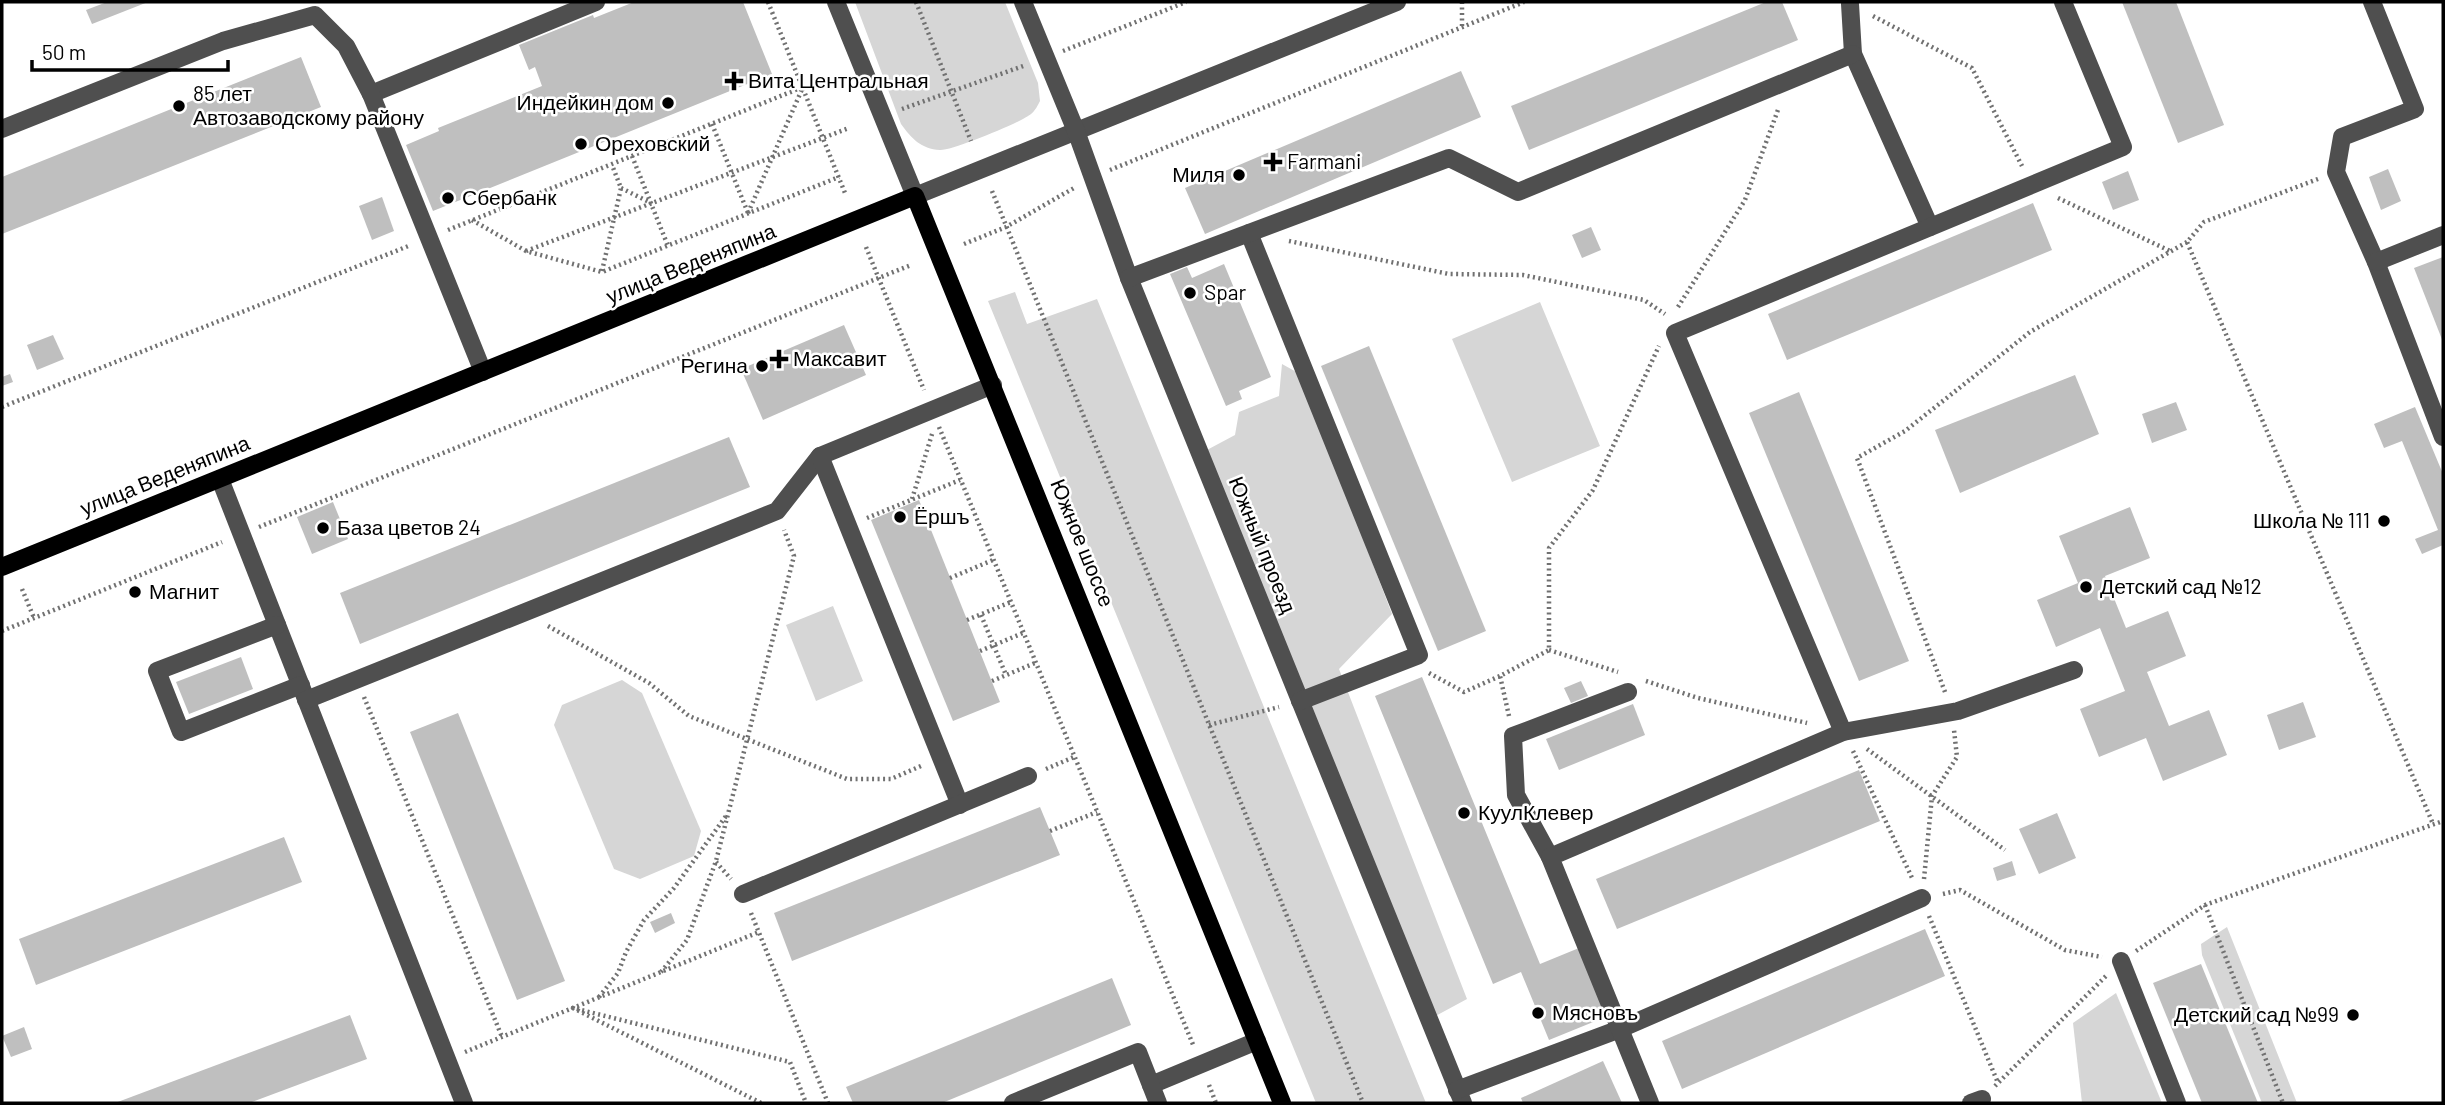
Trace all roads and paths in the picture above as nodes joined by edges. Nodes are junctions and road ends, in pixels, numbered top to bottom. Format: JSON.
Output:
{"nodes":[{"id":1,"x":596,"y":2,"type":"edge"},
{"id":2,"x":768,"y":2,"type":"edge"},
{"id":3,"x":836,"y":2,"type":"edge"},
{"id":4,"x":916,"y":2,"type":"edge"},
{"id":5,"x":1023,"y":2,"type":"edge"},
{"id":6,"x":1186,"y":2,"type":"edge"},
{"id":7,"x":1397,"y":2,"type":"edge"},
{"id":8,"x":1462,"y":2,"type":"edge"},
{"id":9,"x":1524,"y":2,"type":"edge"},
{"id":10,"x":1851,"y":2,"type":"edge"},
{"id":11,"x":2063,"y":2,"type":"edge"},
{"id":12,"x":2372,"y":2,"type":"edge"},
{"id":13,"x":1462,"y":27,"type":"junction"},
{"id":14,"x":1853,"y":54,"type":"junction"},
{"id":15,"x":1045,"y":58,"type":"junction"},
{"id":16,"x":1789,"y":80,"type":"junction"},
{"id":17,"x":803,"y":87,"type":"junction"},
{"id":18,"x":950,"y":93,"type":"junction"},
{"id":19,"x":371,"y":94,"type":"junction"},
{"id":20,"x":898,"y":111,"type":"dead end"},
{"id":21,"x":712,"y":124,"type":"junction"},
{"id":22,"x":849,"y":128,"type":"dead end"},
{"id":23,"x":2,"y":129,"type":"edge"},
{"id":24,"x":1076,"y":131,"type":"junction"},
{"id":25,"x":824,"y":138,"type":"junction"},
{"id":26,"x":971,"y":141,"type":"dead end"},
{"id":27,"x":632,"y":156,"type":"junction"},
{"id":28,"x":773,"y":158,"type":"junction"},
{"id":29,"x":612,"y":164,"type":"junction"},
{"id":30,"x":2336,"y":172,"type":"junction"},
{"id":31,"x":732,"y":173,"type":"junction"},
{"id":32,"x":839,"y":177,"type":"junction"},
{"id":33,"x":1093,"y":177,"type":"junction"},
{"id":34,"x":2031,"y":185,"type":"junction"},
{"id":35,"x":621,"y":188,"type":"junction"},
{"id":36,"x":992,"y":191,"type":"dead end"},
{"id":37,"x":845,"y":193,"type":"dead end"},
{"id":38,"x":915,"y":196,"type":"junction"},
{"id":39,"x":651,"y":203,"type":"junction"},
{"id":40,"x":748,"y":214,"type":"junction"},
{"id":41,"x":614,"y":217,"type":"junction"},
{"id":42,"x":472,"y":220,"type":"junction"},
{"id":43,"x":1006,"y":227,"type":"junction"},
{"id":44,"x":1930,"y":227,"type":"junction"},
{"id":45,"x":1249,"y":233,"type":"junction"},
{"id":46,"x":2443,"y":235,"type":"edge"},
{"id":47,"x":429,"y":237,"type":"junction"},
{"id":48,"x":2187,"y":242,"type":"junction"},
{"id":49,"x":964,"y":244,"type":"dead end"},
{"id":50,"x":668,"y":246,"type":"junction"},
{"id":51,"x":866,"y":247,"type":"dead end"},
{"id":52,"x":526,"y":251,"type":"junction"},
{"id":53,"x":2171,"y":251,"type":"junction"},
{"id":54,"x":2376,"y":262,"type":"junction"},
{"id":55,"x":911,"y":265,"type":"dead end"},
{"id":56,"x":602,"y":272,"type":"junction"},
{"id":57,"x":1129,"y":278,"type":"junction"},
{"id":58,"x":878,"y":279,"type":"junction"},
{"id":59,"x":1669,"y":332,"type":"junction"},
{"id":60,"x":483,"y":372,"type":"junction"},
{"id":61,"x":993,"y":385,"type":"junction"},
{"id":62,"x":2,"y":407,"type":"edge"},
{"id":63,"x":932,"y":411,"type":"junction"},
{"id":64,"x":2443,"y":437,"type":"edge"},
{"id":65,"x":820,"y":456,"type":"junction"},
{"id":66,"x":220,"y":479,"type":"junction"},
{"id":67,"x":960,"y":480,"type":"junction"},
{"id":68,"x":912,"y":499,"type":"junction"},
{"id":69,"x":777,"y":511,"type":"junction"},
{"id":70,"x":848,"y":526,"type":"junction"},
{"id":71,"x":241,"y":534,"type":"junction"},
{"id":72,"x":993,"y":560,"type":"junction"},
{"id":73,"x":2,"y":567,"type":"edge"},
{"id":74,"x":950,"y":578,"type":"dead end"},
{"id":75,"x":22,"y":589,"type":"dead end"},
{"id":76,"x":1011,"y":603,"type":"junction"},
{"id":77,"x":525,"y":612,"type":"junction"},
{"id":78,"x":981,"y":615,"type":"junction"},
{"id":79,"x":34,"y":618,"type":"junction"},
{"id":80,"x":968,"y":620,"type":"dead end"},
{"id":81,"x":277,"y":625,"type":"junction"},
{"id":82,"x":2,"y":631,"type":"edge"},
{"id":83,"x":1023,"y":633,"type":"junction"},
{"id":84,"x":993,"y":645,"type":"junction"},
{"id":85,"x":1549,"y":650,"type":"junction"},
{"id":86,"x":980,"y":651,"type":"dead end"},
{"id":87,"x":1405,"y":660,"type":"junction"},
{"id":88,"x":1035,"y":663,"type":"junction"},
{"id":89,"x":2074,"y":670,"type":"dead end"},
{"id":90,"x":1006,"y":675,"type":"junction"},
{"id":91,"x":1500,"y":677,"type":"junction"},
{"id":92,"x":357,"y":680,"type":"junction"},
{"id":93,"x":992,"y":681,"type":"dead end"},
{"id":94,"x":1629,"y":681,"type":"junction"},
{"id":95,"x":304,"y":693,"type":"junction"},
{"id":96,"x":1300,"y":701,"type":"junction"},
{"id":97,"x":1953,"y":712,"type":"junction"},
{"id":98,"x":1209,"y":725,"type":"junction"},
{"id":99,"x":1843,"y":732,"type":"junction"},
{"id":100,"x":1513,"y":736,"type":"junction"},
{"id":101,"x":748,"y":738,"type":"junction"},
{"id":102,"x":1074,"y":757,"type":"junction"},
{"id":103,"x":942,"y":758,"type":"junction"},
{"id":104,"x":1028,"y":776,"type":"joint"},
{"id":105,"x":1933,"y":796,"type":"junction"},
{"id":106,"x":960,"y":804,"type":"junction"},
{"id":107,"x":728,"y":812,"type":"junction"},
{"id":108,"x":1097,"y":812,"type":"junction"},
{"id":109,"x":2443,"y":821,"type":"edge"},
{"id":110,"x":2433,"y":824,"type":"junction"},
{"id":111,"x":1050,"y":831,"type":"dead end"},
{"id":112,"x":2005,"y":850,"type":"dead end"},
{"id":113,"x":1550,"y":857,"type":"junction"},
{"id":114,"x":743,"y":894,"type":"joint"},
{"id":115,"x":1922,"y":898,"type":"junction"},
{"id":116,"x":2204,"y":905,"type":"junction"},
{"id":117,"x":759,"y":932,"type":"junction"},
{"id":118,"x":2121,"y":961,"type":"junction"},
{"id":119,"x":662,"y":972,"type":"junction"},
{"id":120,"x":598,"y":998,"type":"junction"},
{"id":121,"x":573,"y":1008,"type":"junction"},
{"id":122,"x":1620,"y":1028,"type":"junction"},
{"id":123,"x":502,"y":1037,"type":"junction"},
{"id":124,"x":1257,"y":1041,"type":"junction"},
{"id":125,"x":447,"y":1060,"type":"junction"},
{"id":126,"x":1201,"y":1065,"type":"junction"},
{"id":127,"x":1998,"y":1083,"type":"junction"},
{"id":128,"x":1151,"y":1085,"type":"junction"},
{"id":129,"x":1460,"y":1097,"type":"edge"},
{"id":130,"x":1977,"y":1101,"type":"edge"},
{"id":131,"x":464,"y":1103,"type":"edge"},
{"id":132,"x":761,"y":1103,"type":"edge"},
{"id":133,"x":806,"y":1103,"type":"edge"},
{"id":134,"x":828,"y":1103,"type":"edge"},
{"id":135,"x":1013,"y":1103,"type":"edge"},
{"id":136,"x":1158,"y":1103,"type":"edge"},
{"id":137,"x":1216,"y":1103,"type":"edge"},
{"id":138,"x":1282,"y":1103,"type":"edge"},
{"id":139,"x":1363,"y":1103,"type":"edge"},
{"id":140,"x":1650,"y":1103,"type":"edge"},
{"id":141,"x":2176,"y":1103,"type":"edge"},
{"id":142,"x":2283,"y":1103,"type":"edge"}],
"edges":[{"from":1,"to":19,"type":"street"},
{"from":2,"to":17,"type":"path"},
{"from":3,"to":38,"type":"street","name":"Южное шоссе"},
{"from":4,"to":18,"type":"path"},
{"from":5,"to":15,"type":"street","name":"Южный проезд"},
{"from":6,"to":15,"type":"path"},
{"from":7,"to":24,"type":"street","name":"улица Веденяпина"},
{"from":8,"to":13,"type":"path"},
{"from":9,"to":13,"type":"path"},
{"from":10,"to":14,"type":"street"},
{"from":10,"to":34,"type":"path"},
{"from":11,"to":34,"type":"street"},
{"from":12,"to":30,"type":"street"},
{"from":13,"to":33,"type":"path"},
{"from":14,"to":16,"type":"street"},
{"from":14,"to":44,"type":"street"},
{"from":15,"to":18,"type":"path"},
{"from":15,"to":24,"type":"street","name":"Южный проезд"},
{"from":16,"to":45,"type":"street"},
{"from":16,"to":59,"type":"path"},
{"from":17,"to":21,"type":"path"},
{"from":17,"to":25,"type":"path"},
{"from":17,"to":28,"type":"path"},
{"from":18,"to":20,"type":"path"},
{"from":18,"to":26,"type":"path"},
{"from":19,"to":23,"type":"street"},
{"from":19,"to":47,"type":"street"},
{"from":21,"to":27,"type":"path"},
{"from":21,"to":31,"type":"path"},
{"from":22,"to":25,"type":"path"},
{"from":24,"to":33,"type":"street","name":"Южный проезд"},
{"from":24,"to":38,"type":"street","name":"улица Веденяпина"},
{"from":25,"to":28,"type":"path"},
{"from":25,"to":32,"type":"path"},
{"from":27,"to":29,"type":"path"},
{"from":27,"to":39,"type":"path"},
{"from":28,"to":31,"type":"path"},
{"from":28,"to":40,"type":"path"},
{"from":29,"to":35,"type":"path"},
{"from":29,"to":42,"type":"path"},
{"from":30,"to":48,"type":"path"},
{"from":30,"to":54,"type":"street"},
{"from":31,"to":39,"type":"path"},
{"from":31,"to":40,"type":"path"},
{"from":32,"to":37,"type":"path"},
{"from":32,"to":40,"type":"path"},
{"from":33,"to":43,"type":"path"},
{"from":33,"to":57,"type":"street","name":"Южный проезд"},
{"from":34,"to":44,"type":"street"},
{"from":34,"to":53,"type":"path"},
{"from":35,"to":39,"type":"path"},
{"from":35,"to":41,"type":"path"},
{"from":36,"to":43,"type":"path"},
{"from":38,"to":60,"type":"main road","name":"улица Веденяпина"},
{"from":38,"to":61,"type":"main road","name":"Южное шоссе"},
{"from":39,"to":41,"type":"path"},
{"from":39,"to":50,"type":"path"},
{"from":40,"to":50,"type":"path"},
{"from":41,"to":52,"type":"path"},
{"from":41,"to":56,"type":"path"},
{"from":42,"to":47,"type":"path"},
{"from":42,"to":52,"type":"path"},
{"from":43,"to":49,"type":"path"},
{"from":43,"to":98,"type":"path"},
{"from":44,"to":59,"type":"street"},
{"from":45,"to":57,"type":"street"},
{"from":45,"to":59,"type":"path"},
{"from":45,"to":87,"type":"street"},
{"from":46,"to":54,"type":"street"},
{"from":47,"to":60,"type":"street"},
{"from":47,"to":62,"type":"path"},
{"from":48,"to":53,"type":"path"},
{"from":48,"to":110,"type":"path"},
{"from":50,"to":56,"type":"path"},
{"from":51,"to":58,"type":"path"},
{"from":52,"to":56,"type":"path"},
{"from":53,"to":97,"type":"path"},
{"from":54,"to":64,"type":"street"},
{"from":55,"to":58,"type":"path"},
{"from":57,"to":96,"type":"street","name":"Южный проезд"},
{"from":58,"to":63,"type":"path"},
{"from":58,"to":71,"type":"path"},
{"from":59,"to":85,"type":"path"},
{"from":59,"to":99,"type":"street"},
{"from":60,"to":66,"type":"main road","name":"улица Веденяпина"},
{"from":61,"to":63,"type":"street"},
{"from":61,"to":124,"type":"main road","name":"Южное шоссе"},
{"from":63,"to":65,"type":"street"},
{"from":65,"to":69,"type":"street"},
{"from":65,"to":70,"type":"street"},
{"from":66,"to":71,"type":"street"},
{"from":66,"to":73,"type":"main road","name":"улица Веденяпина"},
{"from":67,"to":68,"type":"path"},
{"from":67,"to":68,"type":"path"},
{"from":67,"to":72,"type":"path"},
{"from":68,"to":70,"type":"path"},
{"from":69,"to":77,"type":"street"},
{"from":69,"to":101,"type":"path"},
{"from":70,"to":103,"type":"street"},
{"from":71,"to":79,"type":"path"},
{"from":71,"to":81,"type":"street"},
{"from":72,"to":74,"type":"path"},
{"from":72,"to":76,"type":"path"},
{"from":75,"to":79,"type":"path"},
{"from":76,"to":78,"type":"path"},
{"from":76,"to":83,"type":"path"},
{"from":77,"to":92,"type":"street"},
{"from":77,"to":101,"type":"path"},
{"from":78,"to":80,"type":"path"},
{"from":78,"to":84,"type":"path"},
{"from":79,"to":82,"type":"path"},
{"from":81,"to":95,"type":"street"},
{"from":81,"to":95,"type":"street"},
{"from":83,"to":84,"type":"path"},
{"from":83,"to":88,"type":"path"},
{"from":84,"to":86,"type":"path"},
{"from":84,"to":90,"type":"path"},
{"from":85,"to":91,"type":"path"},
{"from":85,"to":94,"type":"path"},
{"from":87,"to":91,"type":"path"},
{"from":87,"to":96,"type":"street"},
{"from":88,"to":90,"type":"path"},
{"from":88,"to":102,"type":"path"},
{"from":89,"to":97,"type":"street"},
{"from":90,"to":93,"type":"path"},
{"from":91,"to":100,"type":"path"},
{"from":92,"to":95,"type":"street"},
{"from":92,"to":123,"type":"path"},
{"from":94,"to":99,"type":"path"},
{"from":94,"to":100,"type":"street"},
{"from":95,"to":125,"type":"street"},
{"from":96,"to":98,"type":"path"},
{"from":96,"to":129,"type":"street","name":"Южный проезд"},
{"from":97,"to":99,"type":"street"},
{"from":97,"to":105,"type":"path"},
{"from":98,"to":139,"type":"path"},
{"from":99,"to":105,"type":"path"},
{"from":99,"to":113,"type":"street"},
{"from":99,"to":115,"type":"path"},
{"from":100,"to":113,"type":"street"},
{"from":101,"to":103,"type":"path"},
{"from":101,"to":107,"type":"path"},
{"from":102,"to":104,"type":"path"},
{"from":102,"to":108,"type":"path"},
{"from":103,"to":106,"type":"street"},
{"from":104,"to":106,"type":"street"},
{"from":105,"to":112,"type":"path"},
{"from":105,"to":115,"type":"path"},
{"from":106,"to":114,"type":"street"},
{"from":107,"to":119,"type":"path"},
{"from":107,"to":120,"type":"path"},
{"from":108,"to":111,"type":"path"},
{"from":108,"to":126,"type":"path"},
{"from":109,"to":110,"type":"path"},
{"from":110,"to":116,"type":"path"},
{"from":113,"to":122,"type":"street"},
{"from":114,"to":117,"type":"path"},
{"from":115,"to":118,"type":"path"},
{"from":115,"to":122,"type":"street"},
{"from":115,"to":127,"type":"path"},
{"from":116,"to":118,"type":"path"},
{"from":116,"to":142,"type":"path"},
{"from":117,"to":119,"type":"path"},
{"from":117,"to":134,"type":"path"},
{"from":118,"to":127,"type":"path"},
{"from":118,"to":141,"type":"street"},
{"from":119,"to":120,"type":"path"},
{"from":120,"to":121,"type":"path"},
{"from":121,"to":123,"type":"path"},
{"from":121,"to":132,"type":"path"},
{"from":121,"to":133,"type":"path"},
{"from":122,"to":129,"type":"street"},
{"from":122,"to":140,"type":"street"},
{"from":123,"to":125,"type":"path"},
{"from":124,"to":126,"type":"street"},
{"from":124,"to":138,"type":"main road","name":"Южное шоссе"},
{"from":125,"to":131,"type":"street"},
{"from":126,"to":128,"type":"street"},
{"from":126,"to":137,"type":"path"},
{"from":127,"to":130,"type":"path"},
{"from":128,"to":135,"type":"street"},
{"from":128,"to":136,"type":"street"}]}
